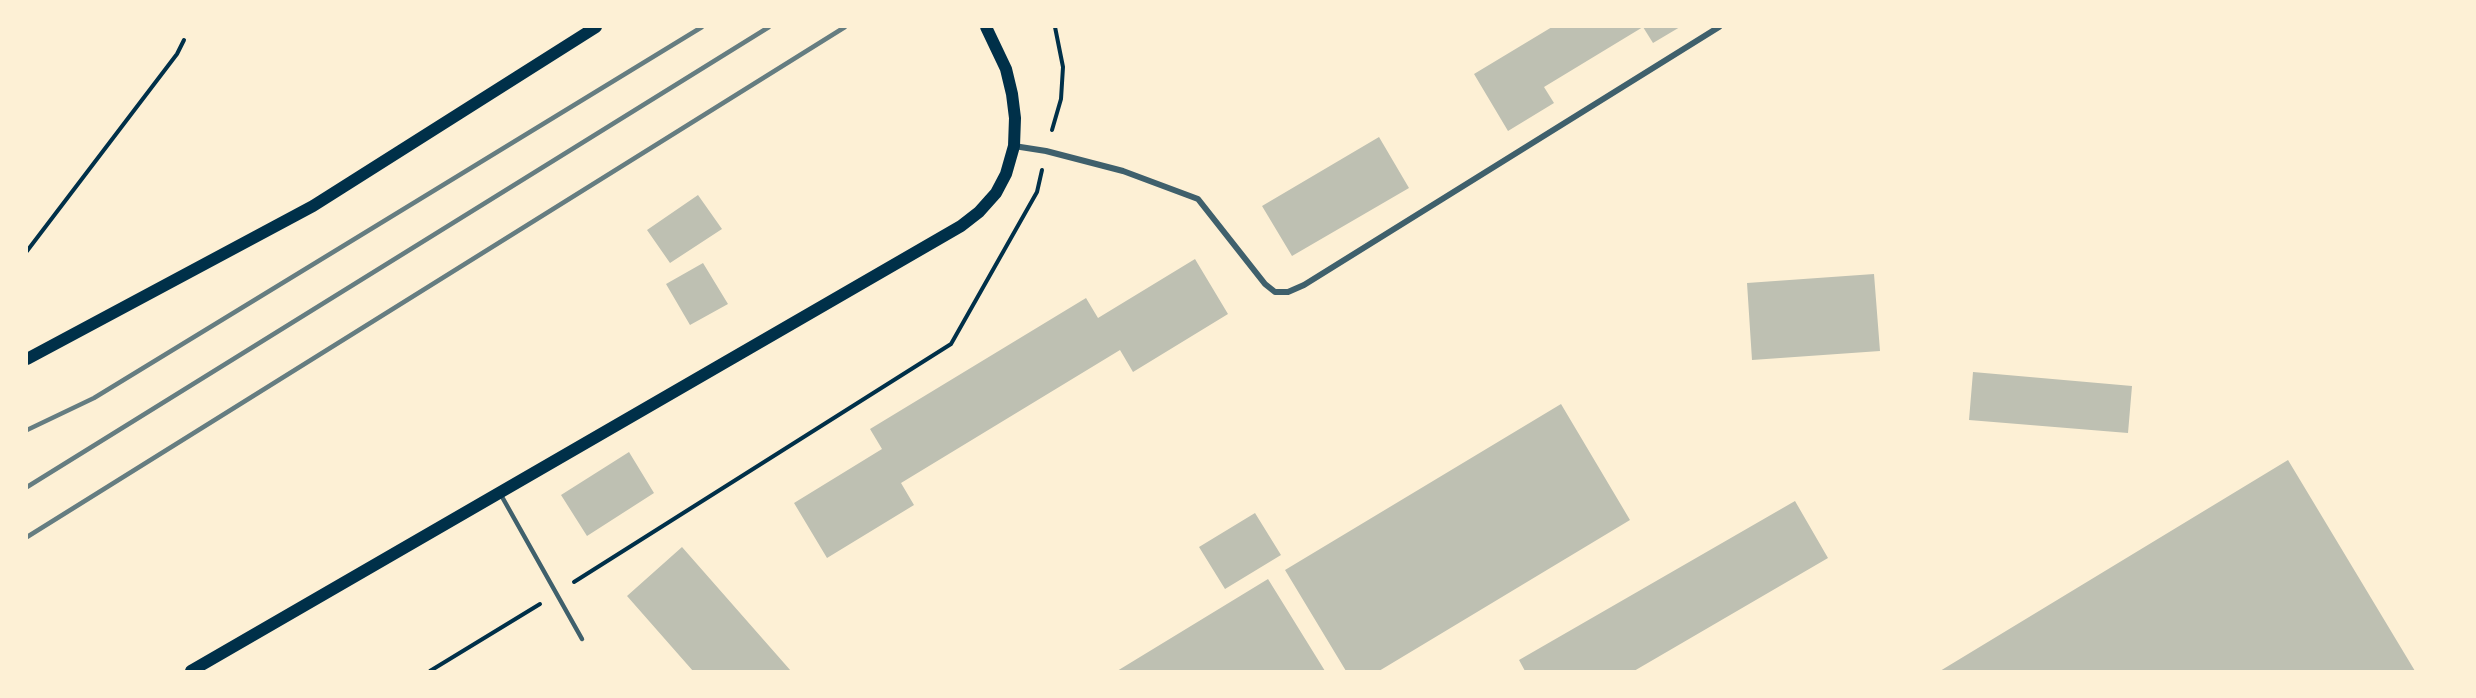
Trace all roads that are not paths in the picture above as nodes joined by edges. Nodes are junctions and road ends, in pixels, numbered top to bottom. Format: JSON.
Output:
{"nodes":[{"id":1,"x":596,"y":27,"type":"edge"},
{"id":2,"x":986,"y":27,"type":"edge"},
{"id":3,"x":1719,"y":27,"type":"edge"},
{"id":4,"x":1014,"y":146,"type":"junction"},
{"id":5,"x":27,"y":359,"type":"edge"},
{"id":6,"x":499,"y":493,"type":"junction"},
{"id":7,"x":582,"y":639,"type":"dead end"},
{"id":8,"x":191,"y":671,"type":"edge"}],
"edges":[{"from":1,"to":5,"type":"main road"},
{"from":2,"to":4,"type":"main road"},
{"from":3,"to":4,"type":"street"},
{"from":4,"to":6,"type":"main road"},
{"from":6,"to":7,"type":"lane"},
{"from":6,"to":8,"type":"main road"}]}
